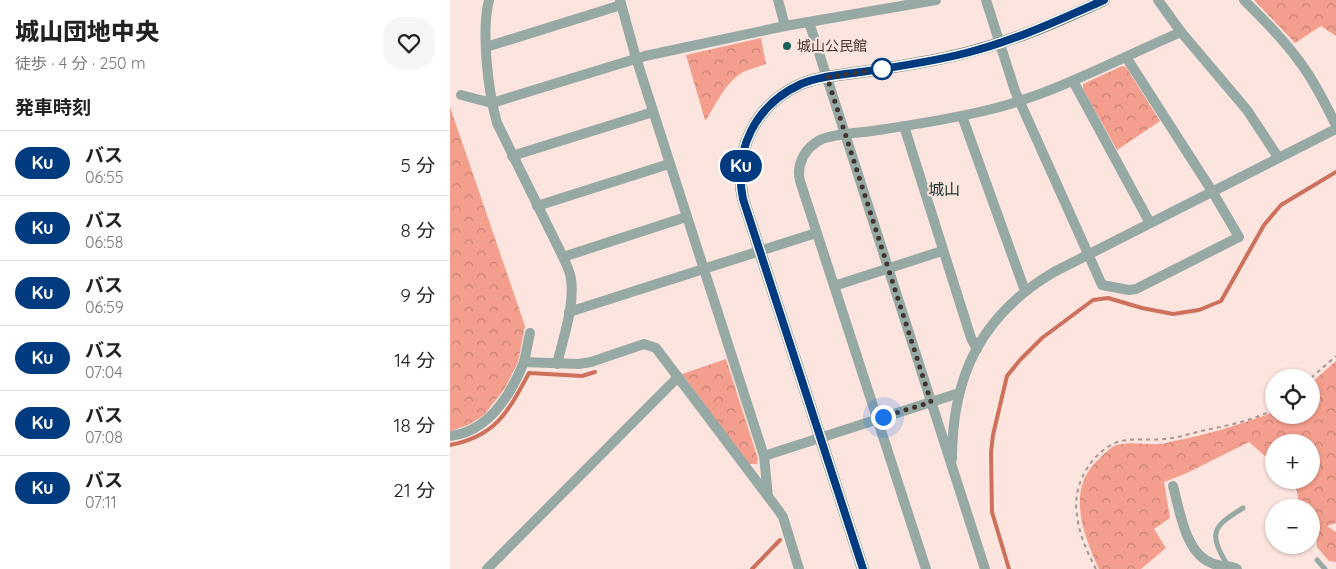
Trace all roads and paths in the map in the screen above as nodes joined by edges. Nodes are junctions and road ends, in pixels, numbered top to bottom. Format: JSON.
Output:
{"nodes":[{"id":1,"x":488,"y":0,"type":"edge"},
{"id":2,"x":778,"y":0,"type":"edge"},
{"id":3,"x":936,"y":0,"type":"edge"},
{"id":4,"x":986,"y":0,"type":"edge"},
{"id":5,"x":1104,"y":0,"type":"edge"},
{"id":6,"x":1158,"y":0,"type":"edge"},
{"id":7,"x":1244,"y":0,"type":"edge"},
{"id":8,"x":621,"y":2,"type":"edge"},
{"id":9,"x":809,"y":22,"type":"junction"},
{"id":10,"x":784,"y":26,"type":"junction"},
{"id":11,"x":1181,"y":32,"type":"junction"},
{"id":12,"x":1000,"y":43,"type":"junction"},
{"id":13,"x":486,"y":47,"type":"junction"},
{"id":14,"x":1126,"y":57,"type":"junction"},
{"id":15,"x":636,"y":58,"type":"junction"},
{"id":16,"x":827,"y":77,"type":"junction"},
{"id":17,"x":1073,"y":81,"type":"junction"},
{"id":18,"x":461,"y":95,"type":"dead end"},
{"id":19,"x":1019,"y":101,"type":"junction"},
{"id":20,"x":492,"y":103,"type":"junction"},
{"id":21,"x":652,"y":112,"type":"junction"},
{"id":22,"x":962,"y":116,"type":"junction"},
{"id":23,"x":904,"y":126,"type":"junction"},
{"id":24,"x":1336,"y":127,"type":"edge"},
{"id":25,"x":845,"y":135,"type":"junction"},
{"id":26,"x":512,"y":156,"type":"junction"},
{"id":27,"x":1278,"y":157,"type":"junction"},
{"id":28,"x":669,"y":164,"type":"junction"},
{"id":29,"x":1212,"y":191,"type":"junction"},
{"id":30,"x":537,"y":206,"type":"junction"},
{"id":31,"x":686,"y":217,"type":"junction"},
{"id":32,"x":1150,"y":223,"type":"junction"},
{"id":33,"x":816,"y":233,"type":"junction"},
{"id":34,"x":760,"y":251,"type":"junction"},
{"id":35,"x":942,"y":251,"type":"junction"},
{"id":36,"x":1088,"y":254,"type":"junction"},
{"id":37,"x":563,"y":257,"type":"junction"},
{"id":38,"x":888,"y":268,"type":"junction"},
{"id":39,"x":703,"y":269,"type":"junction"},
{"id":40,"x":834,"y":286,"type":"junction"},
{"id":41,"x":1025,"y":290,"type":"junction"},
{"id":42,"x":569,"y":312,"type":"junction"},
{"id":43,"x":530,"y":333,"type":"dead end"},
{"id":44,"x":976,"y":349,"type":"junction"},
{"id":45,"x":1336,"y":356,"type":"edge"},
{"id":46,"x":524,"y":362,"type":"junction"},
{"id":47,"x":557,"y":364,"type":"junction"},
{"id":48,"x":1320,"y":370,"type":"edge"},
{"id":49,"x":678,"y":377,"type":"junction"},
{"id":50,"x":959,"y":393,"type":"junction"},
{"id":51,"x":931,"y":402,"type":"junction"},
{"id":52,"x":1265,"y":412,"type":"edge"},
{"id":53,"x":877,"y":419,"type":"junction"},
{"id":54,"x":450,"y":436,"type":"edge"},
{"id":55,"x":821,"y":437,"type":"junction"},
{"id":56,"x":764,"y":456,"type":"junction"},
{"id":57,"x":952,"y":468,"type":"junction"},
{"id":58,"x":1173,"y":486,"type":"dead end"},
{"id":59,"x":768,"y":497,"type":"junction"},
{"id":60,"x":1243,"y":508,"type":"dead end"},
{"id":61,"x":1317,"y":560,"type":"dead end"},
{"id":62,"x":1233,"y":568,"type":"edge"},
{"id":63,"x":487,"y":569,"type":"edge"},
{"id":64,"x":799,"y":569,"type":"edge"},
{"id":65,"x":863,"y":569,"type":"edge"},
{"id":66,"x":926,"y":569,"type":"edge"},
{"id":67,"x":985,"y":569,"type":"edge"},
{"id":68,"x":1096,"y":569,"type":"edge"},
{"id":69,"x":1326,"y":569,"type":"edge"}],
"edges":[{"from":1,"to":13,"type":"street"},
{"from":2,"to":10,"type":"street"},
{"from":3,"to":9,"type":"street"},
{"from":4,"to":12,"type":"street"},
{"from":5,"to":12,"type":"street"},
{"from":6,"to":11,"type":"street"},
{"from":7,"to":24,"type":"street"},
{"from":8,"to":13,"type":"street"},
{"from":8,"to":15,"type":"street"},
{"from":9,"to":10,"type":"street"},
{"from":9,"to":16,"type":"street"},
{"from":10,"to":15,"type":"street"},
{"from":11,"to":14,"type":"street"},
{"from":11,"to":27,"type":"street"},
{"from":12,"to":16,"type":"street"},
{"from":12,"to":19,"type":"street"},
{"from":13,"to":20,"type":"street"},
{"from":14,"to":17,"type":"street"},
{"from":14,"to":29,"type":"street"},
{"from":15,"to":20,"type":"street"},
{"from":15,"to":21,"type":"street"},
{"from":16,"to":25,"type":"street"},
{"from":16,"to":34,"type":"street"},
{"from":17,"to":19,"type":"street"},
{"from":17,"to":32,"type":"street"},
{"from":18,"to":20,"type":"street"},
{"from":19,"to":22,"type":"street"},
{"from":19,"to":36,"type":"street"},
{"from":20,"to":26,"type":"street"},
{"from":21,"to":26,"type":"street"},
{"from":21,"to":28,"type":"street"},
{"from":22,"to":23,"type":"street"},
{"from":22,"to":41,"type":"street"},
{"from":23,"to":25,"type":"street"},
{"from":23,"to":35,"type":"street"},
{"from":24,"to":27,"type":"street"},
{"from":25,"to":33,"type":"street"},
{"from":25,"to":38,"type":"street"},
{"from":26,"to":30,"type":"street"},
{"from":27,"to":29,"type":"street"},
{"from":28,"to":30,"type":"street"},
{"from":28,"to":31,"type":"street"},
{"from":29,"to":32,"type":"street"},
{"from":29,"to":36,"type":"street"},
{"from":30,"to":37,"type":"street"},
{"from":31,"to":37,"type":"street"},
{"from":31,"to":39,"type":"street"},
{"from":32,"to":36,"type":"street"},
{"from":33,"to":34,"type":"street"},
{"from":33,"to":40,"type":"street"},
{"from":34,"to":39,"type":"street"},
{"from":34,"to":55,"type":"street"},
{"from":35,"to":38,"type":"street"},
{"from":35,"to":44,"type":"street"},
{"from":36,"to":41,"type":"street"},
{"from":37,"to":42,"type":"street"},
{"from":38,"to":40,"type":"street"},
{"from":38,"to":51,"type":"street"},
{"from":39,"to":42,"type":"street"},
{"from":39,"to":56,"type":"street"},
{"from":40,"to":53,"type":"street"},
{"from":41,"to":44,"type":"street"},
{"from":42,"to":47,"type":"street"},
{"from":43,"to":46,"type":"street"},
{"from":44,"to":50,"type":"street"},
{"from":45,"to":48,"type":"path"},
{"from":46,"to":47,"type":"street"},
{"from":46,"to":54,"type":"street"},
{"from":47,"to":49,"type":"street"},
{"from":49,"to":59,"type":"street"},
{"from":49,"to":63,"type":"street"},
{"from":50,"to":51,"type":"street"},
{"from":50,"to":57,"type":"street"},
{"from":51,"to":53,"type":"street"},
{"from":51,"to":57,"type":"street"},
{"from":52,"to":68,"type":"path"},
{"from":53,"to":55,"type":"street"},
{"from":53,"to":66,"type":"street"},
{"from":55,"to":56,"type":"street"},
{"from":55,"to":65,"type":"street"},
{"from":56,"to":59,"type":"street"},
{"from":57,"to":67,"type":"street"},
{"from":58,"to":62,"type":"street"},
{"from":59,"to":64,"type":"street"},
{"from":60,"to":62,"type":"lane"},
{"from":61,"to":69,"type":"lane"}]}
